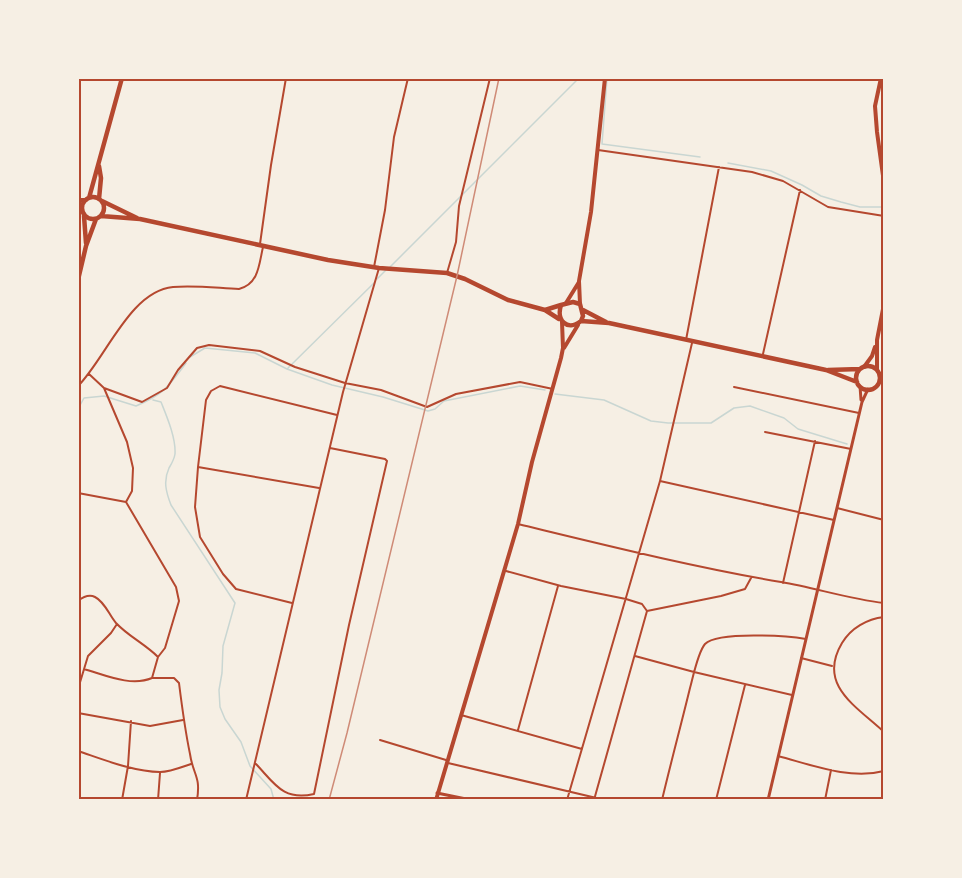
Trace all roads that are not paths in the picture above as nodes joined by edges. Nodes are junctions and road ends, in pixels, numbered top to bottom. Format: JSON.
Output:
{"nodes":[{"id":1,"x":122,"y":78,"type":"edge"},
{"id":2,"x":286,"y":78,"type":"edge"},
{"id":3,"x":408,"y":78,"type":"edge"},
{"id":4,"x":490,"y":78,"type":"edge"},
{"id":5,"x":605,"y":78,"type":"edge"},
{"id":6,"x":880,"y":78,"type":"edge"},
{"id":7,"x":598,"y":150,"type":"junction"},
{"id":8,"x":99,"y":166,"type":"junction"},
{"id":9,"x":719,"y":166,"type":"junction"},
{"id":10,"x":884,"y":183,"type":"edge"},
{"id":11,"x":800,"y":190,"type":"junction"},
{"id":12,"x":87,"y":199,"type":"junction"},
{"id":13,"x":78,"y":200,"type":"edge"},
{"id":14,"x":100,"y":200,"type":"junction"},
{"id":15,"x":81,"y":212,"type":"edge"},
{"id":16,"x":884,"y":216,"type":"edge"},
{"id":17,"x":98,"y":218,"type":"junction"},
{"id":18,"x":140,"y":219,"type":"junction"},
{"id":19,"x":86,"y":246,"type":"junction"},
{"id":20,"x":261,"y":246,"type":"junction"},
{"id":21,"x":377,"y":267,"type":"junction"},
{"id":22,"x":447,"y":273,"type":"junction"},
{"id":23,"x":78,"y":280,"type":"edge"},
{"id":24,"x":579,"y":281,"type":"junction"},
{"id":25,"x":884,"y":303,"type":"edge"},
{"id":26,"x":564,"y":304,"type":"junction"},
{"id":27,"x":581,"y":307,"type":"junction"},
{"id":28,"x":545,"y":310,"type":"junction"},
{"id":29,"x":561,"y":321,"type":"junction"},
{"id":30,"x":579,"y":323,"type":"junction"},
{"id":31,"x":609,"y":323,"type":"junction"},
{"id":32,"x":686,"y":340,"type":"junction"},
{"id":33,"x":877,"y":340,"type":"junction"},
{"id":34,"x":693,"y":341,"type":"junction"},
{"id":35,"x":563,"y":348,"type":"junction"},
{"id":36,"x":762,"y":356,"type":"junction"},
{"id":37,"x":862,"y":368,"type":"junction"},
{"id":38,"x":826,"y":370,"type":"junction"},
{"id":39,"x":880,"y":373,"type":"edge"},
{"id":40,"x":89,"y":374,"type":"junction"},
{"id":41,"x":345,"y":384,"type":"junction"},
{"id":42,"x":859,"y":384,"type":"junction"},
{"id":43,"x":78,"y":386,"type":"edge"},
{"id":44,"x":877,"y":386,"type":"junction"},
{"id":45,"x":884,"y":386,"type":"edge"},
{"id":46,"x":734,"y":387,"type":"dead end"},
{"id":47,"x":104,"y":388,"type":"junction"},
{"id":48,"x":554,"y":389,"type":"junction"},
{"id":49,"x":868,"y":389,"type":"junction"},
{"id":50,"x":862,"y":402,"type":"junction"},
{"id":51,"x":859,"y":413,"type":"junction"},
{"id":52,"x":337,"y":415,"type":"junction"},
{"id":53,"x":765,"y":432,"type":"dead end"},
{"id":54,"x":815,"y":441,"type":"junction"},
{"id":55,"x":330,"y":448,"type":"junction"},
{"id":56,"x":851,"y":449,"type":"junction"},
{"id":57,"x":198,"y":467,"type":"junction"},
{"id":58,"x":660,"y":481,"type":"junction"},
{"id":59,"x":320,"y":488,"type":"junction"},
{"id":60,"x":78,"y":493,"type":"edge"},
{"id":61,"x":126,"y":502,"type":"junction"},
{"id":62,"x":837,"y":508,"type":"junction"},
{"id":63,"x":799,"y":513,"type":"junction"},
{"id":64,"x":834,"y":520,"type":"junction"},
{"id":65,"x":884,"y":520,"type":"edge"},
{"id":66,"x":518,"y":524,"type":"junction"},
{"id":67,"x":639,"y":553,"type":"junction"},
{"id":68,"x":504,"y":571,"type":"junction"},
{"id":69,"x":751,"y":578,"type":"junction"},
{"id":70,"x":783,"y":582,"type":"junction"},
{"id":71,"x":558,"y":586,"type":"junction"},
{"id":72,"x":817,"y":590,"type":"junction"},
{"id":73,"x":626,"y":599,"type":"junction"},
{"id":74,"x":78,"y":601,"type":"edge"},
{"id":75,"x":292,"y":603,"type":"junction"},
{"id":76,"x":884,"y":603,"type":"edge"},
{"id":77,"x":647,"y":611,"type":"junction"},
{"id":78,"x":884,"y":617,"type":"edge"},
{"id":79,"x":117,"y":624,"type":"junction"},
{"id":80,"x":806,"y":639,"type":"junction"},
{"id":81,"x":635,"y":656,"type":"junction"},
{"id":82,"x":158,"y":657,"type":"junction"},
{"id":83,"x":801,"y":658,"type":"junction"},
{"id":84,"x":832,"y":666,"type":"junction"},
{"id":85,"x":84,"y":669,"type":"junction"},
{"id":86,"x":694,"y":672,"type":"junction"},
{"id":87,"x":152,"y":678,"type":"junction"},
{"id":88,"x":745,"y":685,"type":"junction"},
{"id":89,"x":78,"y":689,"type":"edge"},
{"id":90,"x":793,"y":695,"type":"junction"},
{"id":91,"x":78,"y":713,"type":"edge"},
{"id":92,"x":461,"y":715,"type":"junction"},
{"id":93,"x":183,"y":720,"type":"junction"},
{"id":94,"x":130,"y":722,"type":"junction"},
{"id":95,"x":518,"y":730,"type":"junction"},
{"id":96,"x":884,"y":732,"type":"edge"},
{"id":97,"x":380,"y":740,"type":"dead end"},
{"id":98,"x":582,"y":749,"type":"junction"},
{"id":99,"x":78,"y":751,"type":"edge"},
{"id":100,"x":778,"y":756,"type":"junction"},
{"id":101,"x":446,"y":761,"type":"junction"},
{"id":102,"x":191,"y":764,"type":"junction"},
{"id":103,"x":128,"y":766,"type":"junction"},
{"id":104,"x":255,"y":766,"type":"junction"},
{"id":105,"x":832,"y":770,"type":"junction"},
{"id":106,"x":884,"y":771,"type":"edge"},
{"id":107,"x":160,"y":772,"type":"junction"},
{"id":108,"x":569,"y":792,"type":"junction"},
{"id":109,"x":437,"y":793,"type":"junction"},
{"id":110,"x":595,"y":799,"type":"edge"},
{"id":111,"x":122,"y":800,"type":"edge"},
{"id":112,"x":159,"y":800,"type":"edge"},
{"id":113,"x":197,"y":800,"type":"edge"},
{"id":114,"x":246,"y":800,"type":"edge"},
{"id":115,"x":436,"y":800,"type":"edge"},
{"id":116,"x":471,"y":800,"type":"edge"},
{"id":117,"x":567,"y":800,"type":"edge"},
{"id":118,"x":605,"y":800,"type":"edge"},
{"id":119,"x":662,"y":800,"type":"edge"},
{"id":120,"x":716,"y":800,"type":"edge"},
{"id":121,"x":768,"y":800,"type":"edge"},
{"id":122,"x":825,"y":800,"type":"edge"}],
"edges":[{"from":1,"to":8,"type":"highway"},
{"from":2,"to":20,"type":"street"},
{"from":3,"to":21,"type":"street"},
{"from":4,"to":22,"type":"street"},
{"from":5,"to":7,"type":"main road"},
{"from":6,"to":10,"type":"main road"},
{"from":7,"to":9,"type":"street"},
{"from":7,"to":24,"type":"main road"},
{"from":8,"to":12,"type":"highway"},
{"from":8,"to":14,"type":"highway"},
{"from":9,"to":11,"type":"street"},
{"from":9,"to":32,"type":"street"},
{"from":11,"to":16,"type":"street"},
{"from":11,"to":36,"type":"street"},
{"from":12,"to":13,"type":"main road"},
{"from":12,"to":14,"type":"highway"},
{"from":12,"to":15,"type":"highway"},
{"from":14,"to":17,"type":"highway"},
{"from":14,"to":18,"type":"highway"},
{"from":15,"to":17,"type":"highway"},
{"from":15,"to":19,"type":"highway"},
{"from":17,"to":18,"type":"highway"},
{"from":17,"to":19,"type":"highway"},
{"from":18,"to":20,"type":"highway"},
{"from":19,"to":23,"type":"highway"},
{"from":20,"to":21,"type":"highway"},
{"from":20,"to":40,"type":"street"},
{"from":21,"to":22,"type":"highway"},
{"from":21,"to":41,"type":"street"},
{"from":22,"to":28,"type":"highway"},
{"from":24,"to":26,"type":"main road"},
{"from":24,"to":27,"type":"main road"},
{"from":25,"to":33,"type":"main road"},
{"from":26,"to":27,"type":"highway"},
{"from":26,"to":28,"type":"highway"},
{"from":26,"to":29,"type":"highway"},
{"from":27,"to":30,"type":"highway"},
{"from":27,"to":31,"type":"highway"},
{"from":28,"to":29,"type":"highway"},
{"from":29,"to":30,"type":"highway"},
{"from":29,"to":35,"type":"main road"},
{"from":30,"to":31,"type":"highway"},
{"from":30,"to":35,"type":"main road"},
{"from":31,"to":32,"type":"highway"},
{"from":32,"to":34,"type":"highway"},
{"from":33,"to":37,"type":"main road"},
{"from":33,"to":39,"type":"main road"},
{"from":34,"to":36,"type":"highway"},
{"from":34,"to":58,"type":"street"},
{"from":35,"to":48,"type":"main road"},
{"from":36,"to":38,"type":"highway"},
{"from":37,"to":38,"type":"highway"},
{"from":37,"to":39,"type":"highway"},
{"from":37,"to":42,"type":"highway"},
{"from":38,"to":42,"type":"highway"},
{"from":39,"to":44,"type":"highway"},
{"from":40,"to":43,"type":"street"},
{"from":40,"to":47,"type":"street"},
{"from":41,"to":47,"type":"street"},
{"from":41,"to":48,"type":"street"},
{"from":41,"to":52,"type":"street"},
{"from":42,"to":49,"type":"highway"},
{"from":42,"to":50,"type":"street"},
{"from":44,"to":45,"type":"highway"},
{"from":44,"to":49,"type":"highway"},
{"from":46,"to":51,"type":"street"},
{"from":47,"to":61,"type":"street"},
{"from":48,"to":66,"type":"main road"},
{"from":49,"to":50,"type":"street"},
{"from":50,"to":51,"type":"street"},
{"from":51,"to":56,"type":"street"},
{"from":52,"to":55,"type":"street"},
{"from":52,"to":57,"type":"street"},
{"from":53,"to":54,"type":"street"},
{"from":54,"to":56,"type":"street"},
{"from":54,"to":63,"type":"street"},
{"from":55,"to":59,"type":"street"},
{"from":55,"to":104,"type":"street"},
{"from":56,"to":62,"type":"street"},
{"from":57,"to":59,"type":"street"},
{"from":57,"to":75,"type":"street"},
{"from":58,"to":63,"type":"street"},
{"from":58,"to":67,"type":"street"},
{"from":59,"to":75,"type":"street"},
{"from":60,"to":61,"type":"street"},
{"from":61,"to":82,"type":"street"},
{"from":62,"to":64,"type":"street"},
{"from":62,"to":65,"type":"street"},
{"from":63,"to":64,"type":"street"},
{"from":63,"to":70,"type":"street"},
{"from":64,"to":72,"type":"street"},
{"from":66,"to":67,"type":"street"},
{"from":66,"to":68,"type":"main road"},
{"from":67,"to":69,"type":"street"},
{"from":67,"to":73,"type":"street"},
{"from":68,"to":71,"type":"street"},
{"from":68,"to":92,"type":"main road"},
{"from":69,"to":70,"type":"street"},
{"from":69,"to":77,"type":"street"},
{"from":70,"to":72,"type":"street"},
{"from":71,"to":73,"type":"street"},
{"from":71,"to":95,"type":"street"},
{"from":72,"to":76,"type":"street"},
{"from":72,"to":80,"type":"street"},
{"from":73,"to":77,"type":"street"},
{"from":73,"to":98,"type":"street"},
{"from":74,"to":79,"type":"street"},
{"from":75,"to":104,"type":"street"},
{"from":77,"to":81,"type":"street"},
{"from":78,"to":84,"type":"street"},
{"from":79,"to":82,"type":"street"},
{"from":79,"to":85,"type":"street"},
{"from":80,"to":83,"type":"street"},
{"from":80,"to":86,"type":"street"},
{"from":81,"to":86,"type":"street"},
{"from":81,"to":110,"type":"street"},
{"from":82,"to":87,"type":"street"},
{"from":83,"to":84,"type":"street"},
{"from":83,"to":90,"type":"street"},
{"from":84,"to":96,"type":"street"},
{"from":85,"to":87,"type":"street"},
{"from":85,"to":89,"type":"street"},
{"from":86,"to":88,"type":"street"},
{"from":86,"to":119,"type":"street"},
{"from":87,"to":93,"type":"street"},
{"from":88,"to":90,"type":"street"},
{"from":88,"to":120,"type":"street"},
{"from":90,"to":100,"type":"street"},
{"from":91,"to":94,"type":"street"},
{"from":92,"to":95,"type":"street"},
{"from":92,"to":101,"type":"main road"},
{"from":93,"to":94,"type":"street"},
{"from":93,"to":102,"type":"street"},
{"from":94,"to":103,"type":"street"},
{"from":95,"to":98,"type":"street"},
{"from":97,"to":101,"type":"street"},
{"from":98,"to":108,"type":"street"},
{"from":99,"to":103,"type":"street"},
{"from":100,"to":105,"type":"street"},
{"from":100,"to":121,"type":"street"},
{"from":101,"to":108,"type":"street"},
{"from":101,"to":109,"type":"main road"},
{"from":102,"to":107,"type":"street"},
{"from":102,"to":113,"type":"street"},
{"from":103,"to":107,"type":"street"},
{"from":103,"to":111,"type":"street"},
{"from":104,"to":114,"type":"street"},
{"from":105,"to":106,"type":"street"},
{"from":105,"to":122,"type":"street"},
{"from":107,"to":112,"type":"street"},
{"from":108,"to":110,"type":"street"},
{"from":108,"to":117,"type":"street"},
{"from":109,"to":115,"type":"main road"},
{"from":109,"to":116,"type":"street"},
{"from":110,"to":118,"type":"street"}]}
